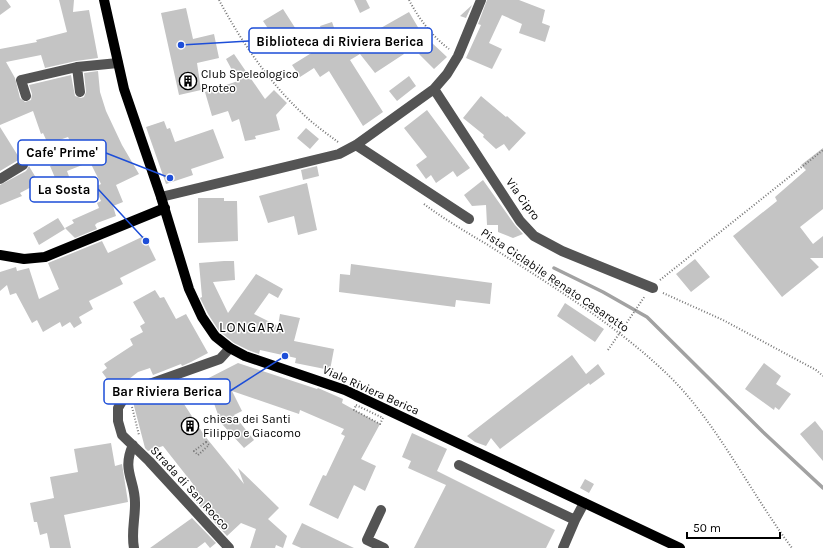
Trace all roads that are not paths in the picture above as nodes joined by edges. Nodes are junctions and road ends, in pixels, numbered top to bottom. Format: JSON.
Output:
{"nodes":[{"id":1,"x":104,"y":0,"type":"edge"},
{"id":2,"x":481,"y":0,"type":"edge"},
{"id":3,"x":118,"y":63,"type":"junction"},
{"id":4,"x":77,"y":68,"type":"junction"},
{"id":5,"x":434,"y":89,"type":"junction"},
{"id":6,"x":80,"y":92,"type":"dead end"},
{"id":7,"x":26,"y":96,"type":"dead end"},
{"id":8,"x":356,"y":145,"type":"junction"},
{"id":9,"x":23,"y":165,"type":"dead end"},
{"id":10,"x":0,"y":179,"type":"edge"},
{"id":11,"x":161,"y":197,"type":"junction"},
{"id":12,"x":165,"y":208,"type":"junction"},
{"id":13,"x":469,"y":219,"type":"dead end"},
{"id":14,"x":0,"y":255,"type":"edge"},
{"id":15,"x":652,"y":288,"type":"road end"},
{"id":16,"x":230,"y":348,"type":"junction"},
{"id":17,"x":137,"y":443,"type":"junction"},
{"id":18,"x":459,"y":465,"type":"dead end"},
{"id":19,"x":584,"y":503,"type":"junction"},
{"id":20,"x":381,"y":510,"type":"dead end"},
{"id":21,"x":575,"y":520,"type":"junction"},
{"id":22,"x":134,"y":548,"type":"edge"},
{"id":23,"x":229,"y":548,"type":"edge"},
{"id":24,"x":384,"y":548,"type":"edge"},
{"id":25,"x":563,"y":548,"type":"edge"},
{"id":26,"x":680,"y":548,"type":"edge"}],
"edges":[{"from":1,"to":3,"type":"main road","name":"Viale Riviera Berica"},
{"from":2,"to":5,"type":"street"},
{"from":3,"to":4,"type":"street"},
{"from":3,"to":11,"type":"main road","name":"Viale Riviera Berica"},
{"from":4,"to":6,"type":"street"},
{"from":4,"to":7,"type":"street"},
{"from":5,"to":8,"type":"street"},
{"from":5,"to":15,"type":"street","name":"Via Cipro"},
{"from":8,"to":11,"type":"street"},
{"from":8,"to":13,"type":"street"},
{"from":9,"to":10,"type":"street"},
{"from":11,"to":12,"type":"main road","name":"Viale Riviera Berica"},
{"from":12,"to":14,"type":"main road"},
{"from":12,"to":16,"type":"main road","name":"Viale Riviera Berica"},
{"from":16,"to":17,"type":"street","name":"Strada di San Rocco"},
{"from":16,"to":19,"type":"main road","name":"Viale Riviera Berica"},
{"from":17,"to":22,"type":"street"},
{"from":17,"to":23,"type":"street","name":"Strada di San Rocco"},
{"from":18,"to":21,"type":"street"},
{"from":19,"to":21,"type":"street"},
{"from":19,"to":26,"type":"main road","name":"Viale Riviera Berica"},
{"from":20,"to":24,"type":"street"},
{"from":21,"to":25,"type":"street"}]}
